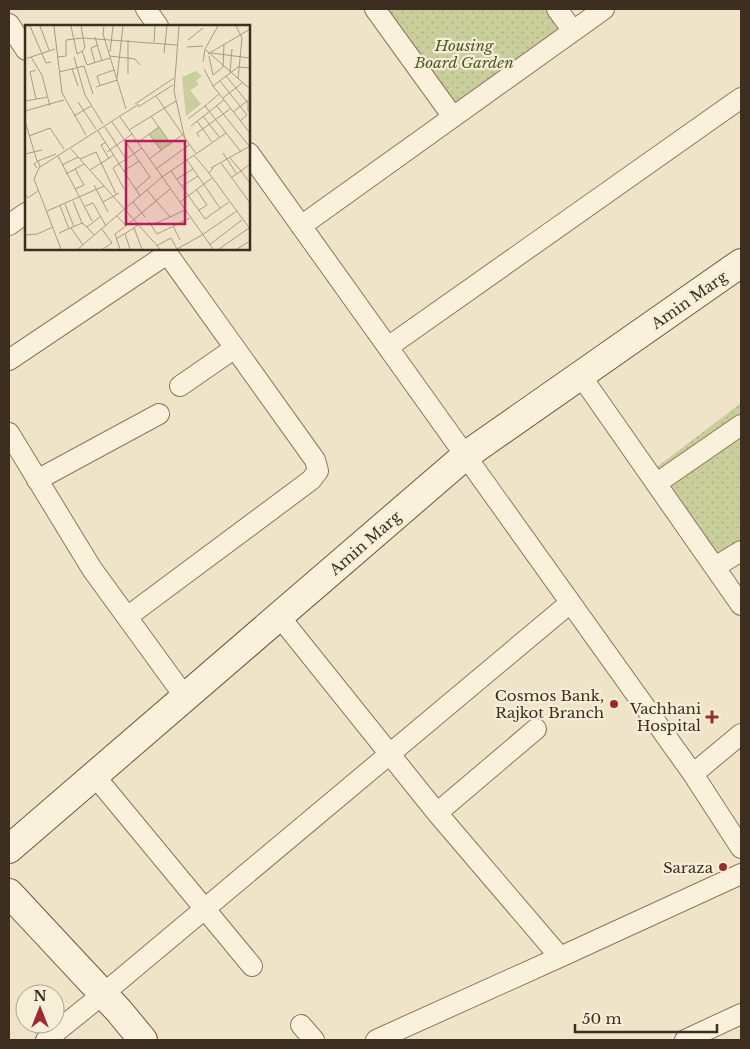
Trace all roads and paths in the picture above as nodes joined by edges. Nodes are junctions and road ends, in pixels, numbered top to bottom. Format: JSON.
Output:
{"nodes":[{"id":1,"x":375,"y":9,"type":"edge"},
{"id":2,"x":557,"y":9,"type":"edge"},
{"id":3,"x":604,"y":9,"type":"edge"},
{"id":4,"x":9,"y":24,"type":"edge"},
{"id":5,"x":573,"y":31,"type":"junction"},
{"id":6,"x":25,"y":48,"type":"edge"},
{"id":7,"x":741,"y":98,"type":"edge"},
{"id":8,"x":453,"y":117,"type":"junction"},
{"id":9,"x":250,"y":154,"type":"edge"},
{"id":10,"x":25,"y":214,"type":"edge"},
{"id":11,"x":9,"y":225,"type":"edge"},
{"id":12,"x":301,"y":226,"type":"junction"},
{"id":13,"x":166,"y":251,"type":"edge"},
{"id":14,"x":741,"y":263,"type":"edge"},
{"id":15,"x":388,"y":347,"type":"junction"},
{"id":16,"x":235,"y":348,"type":"junction"},
{"id":17,"x":9,"y":360,"type":"edge"},
{"id":18,"x":582,"y":376,"type":"junction"},
{"id":19,"x":180,"y":386,"type":"dead end"},
{"id":20,"x":159,"y":414,"type":"dead end"},
{"id":21,"x":741,"y":425,"type":"edge"},
{"id":22,"x":9,"y":434,"type":"edge"},
{"id":23,"x":465,"y":456,"type":"junction"},
{"id":24,"x":37,"y":480,"type":"junction"},
{"id":25,"x":657,"y":483,"type":"junction"},
{"id":26,"x":741,"y":551,"type":"edge"},
{"id":27,"x":715,"y":567,"type":"junction"},
{"id":28,"x":570,"y":603,"type":"junction"},
{"id":29,"x":741,"y":605,"type":"edge"},
{"id":30,"x":127,"y":616,"type":"junction"},
{"id":31,"x":279,"y":616,"type":"junction"},
{"id":32,"x":185,"y":697,"type":"junction"},
{"id":33,"x":536,"y":729,"type":"dead end"},
{"id":34,"x":741,"y":734,"type":"edge"},
{"id":35,"x":390,"y":754,"type":"junction"},
{"id":36,"x":692,"y":774,"type":"junction"},
{"id":37,"x":94,"y":775,"type":"junction"},
{"id":38,"x":437,"y":813,"type":"junction"},
{"id":39,"x":741,"y":848,"type":"edge"},
{"id":40,"x":9,"y":849,"type":"edge"},
{"id":41,"x":741,"y":874,"type":"edge"},
{"id":42,"x":9,"y":893,"type":"edge"},
{"id":43,"x":205,"y":909,"type":"junction"},
{"id":44,"x":560,"y":957,"type":"junction"},
{"id":45,"x":252,"y":966,"type":"dead end"},
{"id":46,"x":103,"y":994,"type":"junction"},
{"id":47,"x":741,"y":1014,"type":"edge"},
{"id":48,"x":697,"y":1038,"type":"edge"},
{"id":49,"x":46,"y":1040,"type":"edge"},
{"id":50,"x":143,"y":1040,"type":"edge"},
{"id":51,"x":376,"y":1040,"type":"edge"}],
"edges":[{"from":1,"to":8,"type":"street"},
{"from":2,"to":5,"type":"street"},
{"from":3,"to":5,"type":"street"},
{"from":4,"to":6,"type":"street"},
{"from":5,"to":8,"type":"street"},
{"from":7,"to":15,"type":"street"},
{"from":8,"to":12,"type":"street"},
{"from":9,"to":12,"type":"street"},
{"from":10,"to":11,"type":"street"},
{"from":12,"to":15,"type":"street"},
{"from":13,"to":16,"type":"street"},
{"from":13,"to":17,"type":"street"},
{"from":14,"to":18,"type":"main road","name":"Amin Marg"},
{"from":15,"to":23,"type":"street"},
{"from":16,"to":19,"type":"street"},
{"from":16,"to":30,"type":"street"},
{"from":18,"to":23,"type":"main road","name":"Amin Marg"},
{"from":18,"to":25,"type":"street"},
{"from":20,"to":24,"type":"street"},
{"from":21,"to":25,"type":"street"},
{"from":22,"to":24,"type":"street"},
{"from":23,"to":28,"type":"street"},
{"from":23,"to":31,"type":"main road","name":"Amin Marg"},
{"from":24,"to":30,"type":"street"},
{"from":25,"to":27,"type":"street"},
{"from":26,"to":27,"type":"street"},
{"from":27,"to":29,"type":"street"},
{"from":28,"to":35,"type":"street"},
{"from":28,"to":36,"type":"street"},
{"from":30,"to":32,"type":"street"},
{"from":31,"to":32,"type":"main road","name":"Amin Marg"},
{"from":31,"to":35,"type":"street"},
{"from":32,"to":37,"type":"main road","name":"Amin Marg"},
{"from":33,"to":38,"type":"street"},
{"from":34,"to":36,"type":"street"},
{"from":35,"to":38,"type":"street"},
{"from":35,"to":43,"type":"street"},
{"from":36,"to":39,"type":"street"},
{"from":37,"to":40,"type":"main road","name":"Amin Marg"},
{"from":37,"to":43,"type":"street"},
{"from":38,"to":44,"type":"street"},
{"from":41,"to":44,"type":"street"},
{"from":42,"to":46,"type":"main road"},
{"from":43,"to":45,"type":"street"},
{"from":43,"to":46,"type":"street"},
{"from":44,"to":51,"type":"street"},
{"from":46,"to":49,"type":"street"},
{"from":46,"to":50,"type":"main road"},
{"from":47,"to":48,"type":"street"}]}
